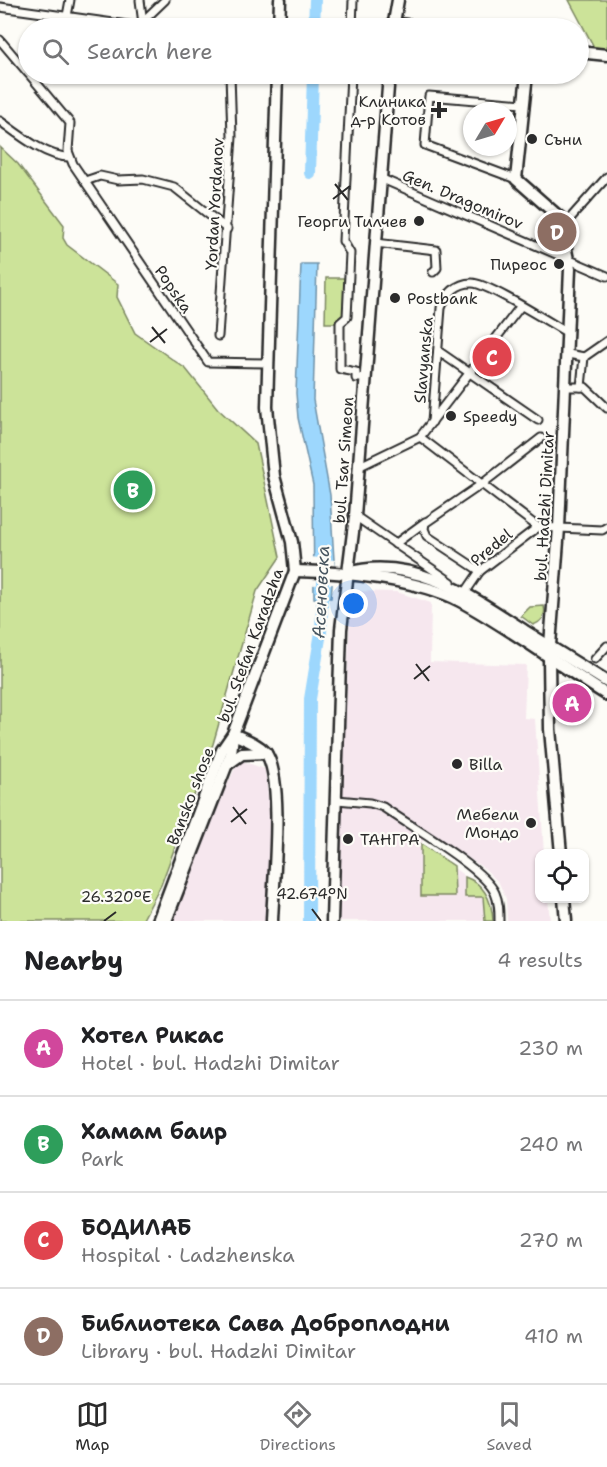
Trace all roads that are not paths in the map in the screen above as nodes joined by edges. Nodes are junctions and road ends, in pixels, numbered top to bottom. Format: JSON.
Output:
{"nodes":[{"id":1,"x":70,"y":0,"type":"edge"},
{"id":2,"x":140,"y":0,"type":"edge"},
{"id":3,"x":165,"y":0,"type":"edge"},
{"id":4,"x":280,"y":0,"type":"edge"},
{"id":5,"x":353,"y":0,"type":"edge"},
{"id":6,"x":398,"y":0,"type":"edge"},
{"id":7,"x":0,"y":7,"type":"edge"},
{"id":8,"x":67,"y":16,"type":"junction"},
{"id":9,"x":84,"y":18,"type":"edge"},
{"id":10,"x":144,"y":18,"type":"edge"},
{"id":11,"x":151,"y":18,"type":"edge"},
{"id":12,"x":279,"y":18,"type":"edge"},
{"id":13,"x":352,"y":18,"type":"edge"},
{"id":14,"x":395,"y":18,"type":"edge"},
{"id":15,"x":0,"y":40,"type":"edge"},
{"id":16,"x":589,"y":53,"type":"edge"},
{"id":17,"x":607,"y":55,"type":"edge"},
{"id":18,"x":18,"y":60,"type":"edge"},
{"id":19,"x":38,"y":84,"type":"edge"},
{"id":20,"x":230,"y":84,"type":"edge"},
{"id":21,"x":277,"y":84,"type":"edge"},
{"id":22,"x":351,"y":84,"type":"edge"},
{"id":23,"x":388,"y":84,"type":"edge"},
{"id":24,"x":526,"y":84,"type":"edge"},
{"id":25,"x":524,"y":104,"type":"junction"},
{"id":26,"x":0,"y":122,"type":"edge"},
{"id":27,"x":69,"y":157,"type":"junction"},
{"id":28,"x":607,"y":177,"type":"edge"},
{"id":29,"x":380,"y":178,"type":"junction"},
{"id":30,"x":516,"y":179,"type":"junction"},
{"id":31,"x":85,"y":182,"type":"junction"},
{"id":32,"x":566,"y":223,"type":"junction"},
{"id":33,"x":227,"y":229,"type":"junction"},
{"id":34,"x":375,"y":243,"type":"junction"},
{"id":35,"x":568,"y":259,"type":"junction"},
{"id":36,"x":432,"y":272,"type":"dead end"},
{"id":37,"x":607,"y":276,"type":"edge"},
{"id":38,"x":520,"y":307,"type":"junction"},
{"id":39,"x":568,"y":333,"type":"junction"},
{"id":40,"x":218,"y":336,"type":"dead end"},
{"id":41,"x":607,"y":341,"type":"edge"},
{"id":42,"x":438,"y":351,"type":"junction"},
{"id":43,"x":568,"y":354,"type":"junction"},
{"id":44,"x":584,"y":357,"type":"junction"},
{"id":45,"x":268,"y":363,"type":"junction"},
{"id":46,"x":470,"y":372,"type":"junction"},
{"id":47,"x":363,"y":378,"type":"junction"},
{"id":48,"x":566,"y":387,"type":"junction"},
{"id":49,"x":581,"y":387,"type":"junction"},
{"id":50,"x":607,"y":408,"type":"edge"},
{"id":51,"x":538,"y":420,"type":"dead end"},
{"id":52,"x":432,"y":422,"type":"junction"},
{"id":53,"x":420,"y":437,"type":"junction"},
{"id":54,"x":541,"y":438,"type":"dead end"},
{"id":55,"x":358,"y":467,"type":"junction"},
{"id":56,"x":482,"y":484,"type":"junction"},
{"id":57,"x":355,"y":516,"type":"junction"},
{"id":58,"x":427,"y":521,"type":"junction"},
{"id":59,"x":538,"y":527,"type":"junction"},
{"id":60,"x":558,"y":528,"type":"junction"},
{"id":61,"x":605,"y":531,"type":"edge"},
{"id":62,"x":395,"y":544,"type":"junction"},
{"id":63,"x":295,"y":571,"type":"junction"},
{"id":64,"x":480,"y":571,"type":"junction"},
{"id":65,"x":347,"y":573,"type":"junction"},
{"id":66,"x":465,"y":592,"type":"junction"},
{"id":67,"x":553,"y":617,"type":"junction"},
{"id":68,"x":528,"y":632,"type":"junction"},
{"id":69,"x":550,"y":646,"type":"junction"},
{"id":70,"x":607,"y":646,"type":"edge"},
{"id":71,"x":549,"y":658,"type":"junction"},
{"id":72,"x":595,"y":659,"type":"dead end"},
{"id":73,"x":574,"y":674,"type":"junction"},
{"id":74,"x":607,"y":682,"type":"edge"},
{"id":75,"x":607,"y":695,"type":"edge"},
{"id":76,"x":548,"y":696,"type":"junction"},
{"id":77,"x":233,"y":734,"type":"junction"},
{"id":78,"x":226,"y":752,"type":"junction"},
{"id":79,"x":266,"y":753,"type":"junction"},
{"id":80,"x":226,"y":766,"type":"junction"},
{"id":81,"x":337,"y":800,"type":"junction"},
{"id":82,"x":561,"y":849,"type":"edge"},
{"id":83,"x":564,"y":903,"type":"edge"},
{"id":84,"x":158,"y":921,"type":"edge"},
{"id":85,"x":166,"y":921,"type":"edge"},
{"id":86,"x":272,"y":921,"type":"edge"},
{"id":87,"x":332,"y":921,"type":"edge"},
{"id":88,"x":499,"y":921,"type":"edge"},
{"id":89,"x":566,"y":921,"type":"edge"}],
"edges":[{"from":1,"to":8,"type":"street"},
{"from":2,"to":10,"type":"street"},
{"from":3,"to":11,"type":"street"},
{"from":4,"to":12,"type":"main road"},
{"from":5,"to":13,"type":"street"},
{"from":6,"to":14,"type":"main road"},
{"from":7,"to":8,"type":"street"},
{"from":8,"to":9,"type":"street"},
{"from":15,"to":18,"type":"street"},
{"from":16,"to":17,"type":"main road"},
{"from":19,"to":27,"type":"street"},
{"from":20,"to":33,"type":"street","name":"Yordan Yordanov"},
{"from":21,"to":45,"type":"main road","name":"bul. Stefan Karadzha"},
{"from":22,"to":47,"type":"street"},
{"from":23,"to":29,"type":"main road","name":"bul. Tsar Simeon"},
{"from":24,"to":25,"type":"main road"},
{"from":25,"to":30,"type":"main road"},
{"from":25,"to":30,"type":"street"},
{"from":26,"to":27,"type":"street"},
{"from":27,"to":31,"type":"street"},
{"from":28,"to":32,"type":"street"},
{"from":29,"to":34,"type":"main road","name":"bul. Tsar Simeon"},
{"from":29,"to":35,"type":"street","name":"Gen. Dragomirov"},
{"from":30,"to":32,"type":"main road"},
{"from":31,"to":33,"type":"street"},
{"from":31,"to":45,"type":"street","name":"Popska"},
{"from":32,"to":35,"type":"main road","name":"bul. Hadzhi Dimitar"},
{"from":33,"to":40,"type":"street","name":"Yordan Yordanov"},
{"from":34,"to":36,"type":"street"},
{"from":34,"to":47,"type":"main road","name":"bul. Tsar Simeon"},
{"from":35,"to":37,"type":"street","name":"Gen. Dragomirov"},
{"from":35,"to":39,"type":"main road","name":"bul. Hadzhi Dimitar"},
{"from":38,"to":39,"type":"street","name":"Slavyanska"},
{"from":38,"to":42,"type":"street","name":"Slavyanska"},
{"from":38,"to":46,"type":"street"},
{"from":39,"to":43,"type":"main road","name":"bul. Hadzhi Dimitar"},
{"from":41,"to":44,"type":"street"},
{"from":42,"to":46,"type":"street"},
{"from":42,"to":52,"type":"street","name":"Slavyanska"},
{"from":43,"to":44,"type":"street"},
{"from":43,"to":48,"type":"main road","name":"bul. Hadzhi Dimitar"},
{"from":44,"to":49,"type":"street"},
{"from":45,"to":63,"type":"main road","name":"bul. Stefan Karadzha"},
{"from":46,"to":51,"type":"street"},
{"from":46,"to":52,"type":"street"},
{"from":47,"to":55,"type":"main road","name":"bul. Tsar Simeon"},
{"from":48,"to":49,"type":"street"},
{"from":48,"to":60,"type":"main road","name":"bul. Hadzhi Dimitar"},
{"from":49,"to":50,"type":"street"},
{"from":52,"to":53,"type":"street"},
{"from":53,"to":55,"type":"street"},
{"from":53,"to":56,"type":"street"},
{"from":54,"to":56,"type":"street"},
{"from":55,"to":57,"type":"main road","name":"bul. Tsar Simeon"},
{"from":56,"to":58,"type":"street"},
{"from":56,"to":59,"type":"street"},
{"from":57,"to":62,"type":"street"},
{"from":57,"to":65,"type":"main road","name":"bul. Tsar Simeon"},
{"from":58,"to":62,"type":"street"},
{"from":58,"to":64,"type":"street"},
{"from":59,"to":60,"type":"street"},
{"from":59,"to":64,"type":"street","name":"Predel"},
{"from":60,"to":61,"type":"street"},
{"from":60,"to":67,"type":"main road","name":"bul. Hadzhi Dimitar"},
{"from":62,"to":66,"type":"street"},
{"from":63,"to":65,"type":"main road"},
{"from":63,"to":77,"type":"main road","name":"bul. Stefan Karadzha"},
{"from":64,"to":66,"type":"street","name":"Predel"},
{"from":65,"to":66,"type":"main road"},
{"from":65,"to":71,"type":"main road"},
{"from":65,"to":81,"type":"main road","name":"bul. Tsar Simeon"},
{"from":66,"to":68,"type":"main road"},
{"from":67,"to":68,"type":"main road"},
{"from":67,"to":69,"type":"main road","name":"bul. Hadzhi Dimitar"},
{"from":68,"to":69,"type":"main road"},
{"from":69,"to":71,"type":"main road","name":"bul. Hadzhi Dimitar"},
{"from":69,"to":74,"type":"main road"},
{"from":70,"to":72,"type":"street"},
{"from":71,"to":73,"type":"main road"},
{"from":71,"to":76,"type":"main road","name":"bul. Hadzhi Dimitar"},
{"from":73,"to":75,"type":"main road"},
{"from":73,"to":76,"type":"main road"},
{"from":76,"to":82,"type":"main road","name":"bul. Hadzhi Dimitar"},
{"from":77,"to":78,"type":"main road","name":"Bansko shose"},
{"from":77,"to":79,"type":"main road","name":"bul. Stefan Karadzha"},
{"from":78,"to":80,"type":"main road","name":"Bansko shose"},
{"from":78,"to":84,"type":"main road","name":"Bansko shose"},
{"from":79,"to":80,"type":"main road"},
{"from":79,"to":86,"type":"main road"},
{"from":80,"to":85,"type":"main road","name":"Bansko shose"},
{"from":81,"to":87,"type":"main road","name":"bul. Tsar Simeon"},
{"from":81,"to":88,"type":"street"},
{"from":83,"to":89,"type":"main road"}]}
